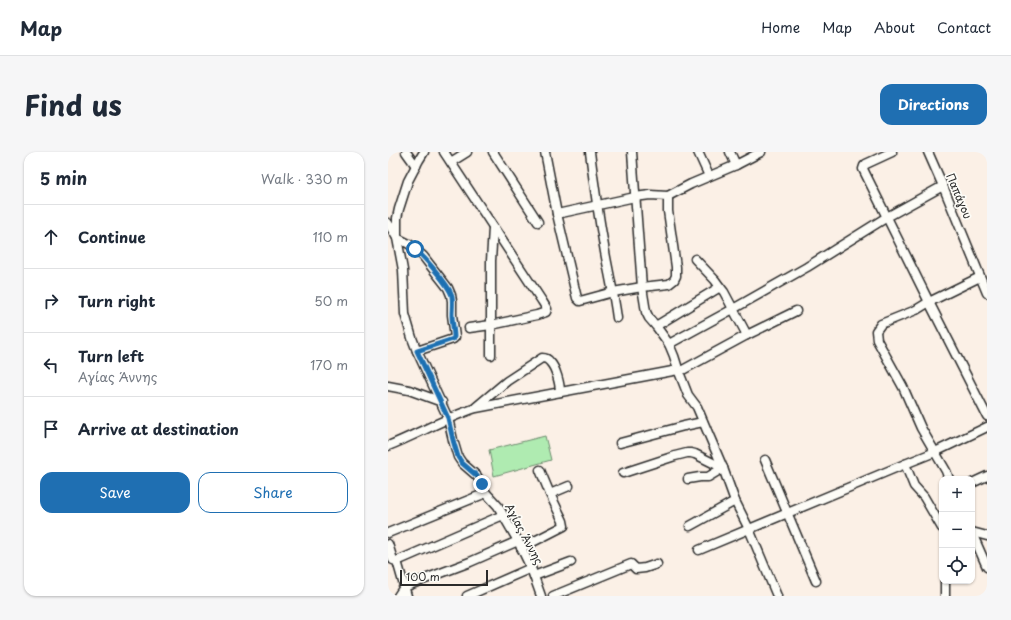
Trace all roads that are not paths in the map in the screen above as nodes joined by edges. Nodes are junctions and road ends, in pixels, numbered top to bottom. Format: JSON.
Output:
{"nodes":[{"id":1,"x":406,"y":152,"type":"edge"},
{"id":2,"x":424,"y":152,"type":"edge"},
{"id":3,"x":444,"y":152,"type":"edge"},
{"id":4,"x":466,"y":152,"type":"edge"},
{"id":5,"x":493,"y":152,"type":"edge"},
{"id":6,"x":545,"y":152,"type":"edge"},
{"id":7,"x":590,"y":152,"type":"edge"},
{"id":8,"x":632,"y":152,"type":"edge"},
{"id":9,"x":698,"y":152,"type":"edge"},
{"id":10,"x":730,"y":152,"type":"edge"},
{"id":11,"x":761,"y":152,"type":"edge"},
{"id":12,"x":892,"y":152,"type":"edge"},
{"id":13,"x":928,"y":152,"type":"edge"},
{"id":14,"x":451,"y":162,"type":"junction"},
{"id":15,"x":736,"y":165,"type":"junction"},
{"id":16,"x":416,"y":166,"type":"junction"},
{"id":17,"x":710,"y":176,"type":"junction"},
{"id":18,"x":943,"y":186,"type":"junction"},
{"id":19,"x":668,"y":196,"type":"junction"},
{"id":20,"x":635,"y":197,"type":"junction"},
{"id":21,"x":597,"y":206,"type":"junction"},
{"id":22,"x":557,"y":214,"type":"junction"},
{"id":23,"x":887,"y":217,"type":"junction"},
{"id":24,"x":538,"y":222,"type":"dead end"},
{"id":25,"x":388,"y":223,"type":"edge"},
{"id":26,"x":493,"y":228,"type":"junction"},
{"id":27,"x":397,"y":238,"type":"junction"},
{"id":28,"x":695,"y":259,"type":"dead end"},
{"id":29,"x":980,"y":277,"type":"junction"},
{"id":30,"x":642,"y":287,"type":"junction"},
{"id":31,"x":720,"y":287,"type":"junction"},
{"id":32,"x":614,"y":292,"type":"junction"},
{"id":33,"x":987,"y":293,"type":"edge"},
{"id":34,"x":929,"y":302,"type":"junction"},
{"id":35,"x":733,"y":309,"type":"junction"},
{"id":36,"x":796,"y":310,"type":"dead end"},
{"id":37,"x":617,"y":318,"type":"dead end"},
{"id":38,"x":491,"y":326,"type":"junction"},
{"id":39,"x":656,"y":326,"type":"junction"},
{"id":40,"x":469,"y":328,"type":"dead end"},
{"id":41,"x":747,"y":335,"type":"junction"},
{"id":42,"x":669,"y":344,"type":"junction"},
{"id":43,"x":417,"y":351,"type":"junction"},
{"id":44,"x":491,"y":355,"type":"dead end"},
{"id":45,"x":678,"y":371,"type":"junction"},
{"id":46,"x":388,"y":386,"type":"edge"},
{"id":47,"x":560,"y":392,"type":"junction"},
{"id":48,"x":442,"y":402,"type":"junction"},
{"id":49,"x":476,"y":408,"type":"junction"},
{"id":50,"x":987,"y":416,"type":"edge"},
{"id":51,"x":448,"y":418,"type":"junction"},
{"id":52,"x":703,"y":422,"type":"junction"},
{"id":53,"x":987,"y":427,"type":"edge"},
{"id":54,"x":620,"y":443,"type":"dead end"},
{"id":55,"x":388,"y":446,"type":"edge"},
{"id":56,"x":935,"y":452,"type":"junction"},
{"id":57,"x":765,"y":460,"type":"dead end"},
{"id":58,"x":905,"y":464,"type":"junction"},
{"id":59,"x":723,"y":468,"type":"junction"},
{"id":60,"x":540,"y":470,"type":"dead end"},
{"id":61,"x":623,"y":473,"type":"dead end"},
{"id":62,"x":948,"y":476,"type":"edge"},
{"id":63,"x":987,"y":476,"type":"edge"},
{"id":64,"x":688,"y":479,"type":"dead end"},
{"id":65,"x":975,"y":482,"type":"edge"},
{"id":66,"x":569,"y":486,"type":"dead end"},
{"id":67,"x":486,"y":493,"type":"junction"},
{"id":68,"x":550,"y":494,"type":"junction"},
{"id":69,"x":735,"y":501,"type":"junction"},
{"id":70,"x":787,"y":513,"type":"junction"},
{"id":71,"x":503,"y":515,"type":"junction"},
{"id":72,"x":939,"y":523,"type":"edge"},
{"id":73,"x":690,"y":526,"type":"dead end"},
{"id":74,"x":749,"y":529,"type":"junction"},
{"id":75,"x":388,"y":533,"type":"edge"},
{"id":76,"x":975,"y":533,"type":"edge"},
{"id":77,"x":987,"y":536,"type":"edge"},
{"id":78,"x":975,"y":539,"type":"edge"},
{"id":79,"x":388,"y":544,"type":"edge"},
{"id":80,"x":519,"y":544,"type":"junction"},
{"id":81,"x":699,"y":550,"type":"dead end"},
{"id":82,"x":392,"y":561,"type":"edge"},
{"id":83,"x":570,"y":562,"type":"dead end"},
{"id":84,"x":657,"y":564,"type":"dead end"},
{"id":85,"x":987,"y":567,"type":"edge"},
{"id":86,"x":530,"y":568,"type":"junction"},
{"id":87,"x":534,"y":576,"type":"junction"},
{"id":88,"x":816,"y":581,"type":"dead end"},
{"id":89,"x":945,"y":584,"type":"edge"},
{"id":90,"x":404,"y":587,"type":"junction"},
{"id":91,"x":398,"y":596,"type":"edge"},
{"id":92,"x":407,"y":596,"type":"edge"},
{"id":93,"x":467,"y":596,"type":"edge"},
{"id":94,"x":541,"y":596,"type":"edge"},
{"id":95,"x":553,"y":596,"type":"edge"},
{"id":96,"x":777,"y":596,"type":"edge"},
{"id":97,"x":945,"y":596,"type":"edge"}],
"edges":[{"from":1,"to":16,"type":"street"},
{"from":2,"to":16,"type":"street","name":"Αγίας Άννης"},
{"from":3,"to":14,"type":"street"},
{"from":4,"to":14,"type":"street"},
{"from":5,"to":24,"type":"street"},
{"from":6,"to":22,"type":"street"},
{"from":7,"to":21,"type":"street"},
{"from":8,"to":20,"type":"street"},
{"from":9,"to":17,"type":"street"},
{"from":10,"to":15,"type":"street"},
{"from":11,"to":15,"type":"street"},
{"from":12,"to":23,"type":"street"},
{"from":13,"to":18,"type":"street","name":"Παπάγου"},
{"from":14,"to":26,"type":"street"},
{"from":15,"to":17,"type":"street"},
{"from":16,"to":27,"type":"street","name":"Αγίας Άννης"},
{"from":17,"to":19,"type":"street"},
{"from":18,"to":23,"type":"street"},
{"from":18,"to":29,"type":"street","name":"Παπάγου"},
{"from":19,"to":20,"type":"street"},
{"from":19,"to":30,"type":"street"},
{"from":20,"to":21,"type":"street"},
{"from":20,"to":30,"type":"street"},
{"from":21,"to":22,"type":"street"},
{"from":21,"to":32,"type":"street"},
{"from":22,"to":32,"type":"street"},
{"from":23,"to":34,"type":"street"},
{"from":23,"to":35,"type":"street"},
{"from":25,"to":27,"type":"street"},
{"from":26,"to":38,"type":"street"},
{"from":26,"to":38,"type":"street"},
{"from":27,"to":43,"type":"street","name":"Αγίας Άννης"},
{"from":27,"to":43,"type":"street"},
{"from":28,"to":31,"type":"street"},
{"from":29,"to":33,"type":"street","name":"Παπάγου"},
{"from":29,"to":34,"type":"street"},
{"from":30,"to":32,"type":"street"},
{"from":30,"to":39,"type":"street"},
{"from":31,"to":35,"type":"street"},
{"from":31,"to":39,"type":"street"},
{"from":32,"to":37,"type":"street"},
{"from":34,"to":50,"type":"street"},
{"from":34,"to":56,"type":"street"},
{"from":35,"to":41,"type":"street"},
{"from":35,"to":42,"type":"street"},
{"from":36,"to":41,"type":"street"},
{"from":38,"to":40,"type":"street"},
{"from":38,"to":44,"type":"street"},
{"from":39,"to":42,"type":"street"},
{"from":41,"to":45,"type":"street"},
{"from":42,"to":45,"type":"street"},
{"from":43,"to":48,"type":"street","name":"Αγίας Άννης"},
{"from":45,"to":47,"type":"street"},
{"from":45,"to":52,"type":"street"},
{"from":46,"to":48,"type":"street"},
{"from":47,"to":49,"type":"street"},
{"from":47,"to":49,"type":"street"},
{"from":48,"to":51,"type":"street","name":"Αγίας Άννης"},
{"from":49,"to":51,"type":"street"},
{"from":51,"to":55,"type":"street"},
{"from":51,"to":67,"type":"street","name":"Αγίας Άννης"},
{"from":52,"to":54,"type":"street"},
{"from":52,"to":59,"type":"street"},
{"from":53,"to":56,"type":"street"},
{"from":56,"to":58,"type":"street"},
{"from":56,"to":62,"type":"street"},
{"from":57,"to":70,"type":"street"},
{"from":58,"to":70,"type":"street"},
{"from":58,"to":72,"type":"street"},
{"from":59,"to":61,"type":"street"},
{"from":59,"to":64,"type":"street"},
{"from":59,"to":69,"type":"street"},
{"from":60,"to":68,"type":"street"},
{"from":63,"to":65,"type":"street"},
{"from":66,"to":68,"type":"street"},
{"from":67,"to":71,"type":"street","name":"Αγίας Άννης"},
{"from":67,"to":75,"type":"street"},
{"from":68,"to":80,"type":"street"},
{"from":69,"to":73,"type":"street"},
{"from":69,"to":74,"type":"street"},
{"from":70,"to":74,"type":"street"},
{"from":70,"to":88,"type":"street"},
{"from":71,"to":80,"type":"street","name":"Αγίας Άννης"},
{"from":71,"to":82,"type":"street"},
{"from":74,"to":81,"type":"street"},
{"from":74,"to":96,"type":"street"},
{"from":76,"to":77,"type":"street"},
{"from":78,"to":85,"type":"street"},
{"from":79,"to":82,"type":"street"},
{"from":80,"to":86,"type":"street","name":"Αγίας Άννης"},
{"from":80,"to":90,"type":"street"},
{"from":82,"to":90,"type":"street"},
{"from":83,"to":87,"type":"street"},
{"from":84,"to":95,"type":"street"},
{"from":86,"to":87,"type":"street","name":"Αγίας Άννης"},
{"from":86,"to":93,"type":"street"},
{"from":87,"to":94,"type":"street","name":"Αγίας Άννης"},
{"from":89,"to":97,"type":"street"},
{"from":90,"to":91,"type":"street"},
{"from":90,"to":92,"type":"street"}]}
